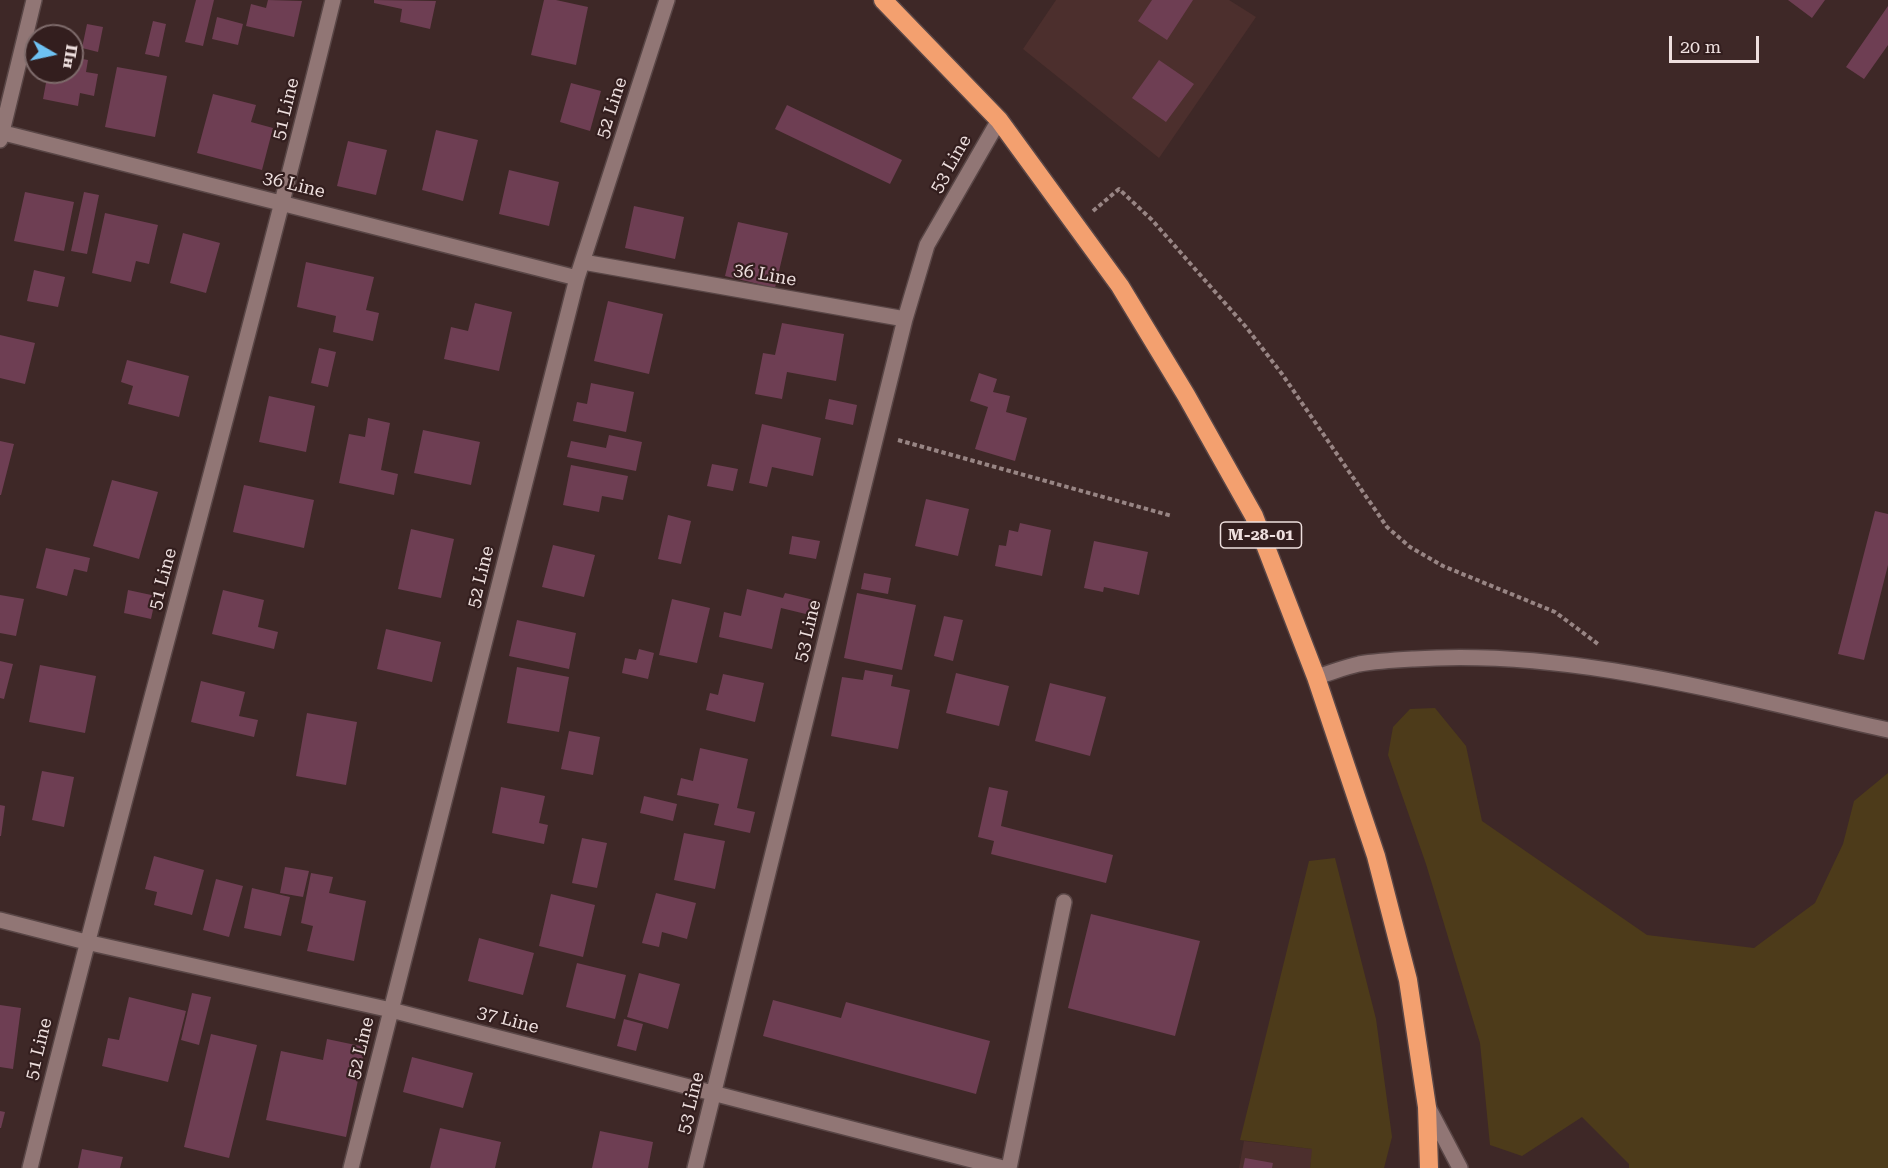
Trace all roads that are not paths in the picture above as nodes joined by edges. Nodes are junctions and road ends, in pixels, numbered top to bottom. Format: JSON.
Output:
{"nodes":[{"id":1,"x":34,"y":0,"type":"edge"},
{"id":2,"x":333,"y":0,"type":"edge"},
{"id":3,"x":667,"y":0,"type":"edge"},
{"id":4,"x":883,"y":0,"type":"edge"},
{"id":5,"x":999,"y":120,"type":"junction"},
{"id":6,"x":1,"y":135,"type":"edge"},
{"id":7,"x":283,"y":202,"type":"junction"},
{"id":8,"x":583,"y":262,"type":"junction"},
{"id":9,"x":577,"y":278,"type":"junction"},
{"id":10,"x":905,"y":319,"type":"junction"},
{"id":11,"x":1316,"y":677,"type":"junction"},
{"id":12,"x":1888,"y":730,"type":"edge"},
{"id":13,"x":1064,"y":902,"type":"dead end"},
{"id":14,"x":0,"y":920,"type":"edge"},
{"id":15,"x":86,"y":942,"type":"junction"},
{"id":16,"x":391,"y":1010,"type":"junction"},
{"id":17,"x":714,"y":1094,"type":"junction"},
{"id":18,"x":1427,"y":1107,"type":"junction"},
{"id":19,"x":30,"y":1168,"type":"edge"},
{"id":20,"x":351,"y":1168,"type":"edge"},
{"id":21,"x":695,"y":1168,"type":"edge"},
{"id":22,"x":1003,"y":1168,"type":"edge"},
{"id":23,"x":1009,"y":1168,"type":"edge"},
{"id":24,"x":1429,"y":1168,"type":"edge"},
{"id":25,"x":1460,"y":1168,"type":"edge"}],
"edges":[{"from":1,"to":6,"type":"street"},
{"from":2,"to":7,"type":"street","name":"51 Line"},
{"from":3,"to":8,"type":"street","name":"52 Line"},
{"from":4,"to":5,"type":"highway","number":"М-28-01"},
{"from":5,"to":10,"type":"street","name":"53 Line"},
{"from":5,"to":11,"type":"highway","number":"М-28-01"},
{"from":6,"to":7,"type":"street","name":"36 Line"},
{"from":7,"to":9,"type":"street","name":"36 Line"},
{"from":7,"to":15,"type":"street","name":"51 Line"},
{"from":8,"to":9,"type":"street","name":"52 Line"},
{"from":8,"to":10,"type":"street","name":"36 Line"},
{"from":9,"to":16,"type":"street","name":"52 Line"},
{"from":10,"to":17,"type":"street","name":"53 Line"},
{"from":11,"to":12,"type":"street"},
{"from":11,"to":18,"type":"highway","number":"М-28-01"},
{"from":13,"to":23,"type":"street"},
{"from":14,"to":15,"type":"street","name":"37 Line"},
{"from":15,"to":16,"type":"street","name":"37 Line"},
{"from":15,"to":19,"type":"street","name":"51 Line"},
{"from":16,"to":17,"type":"street","name":"37 Line"},
{"from":16,"to":20,"type":"street","name":"52 Line"},
{"from":17,"to":21,"type":"street","name":"53 Line"},
{"from":17,"to":22,"type":"street","name":"37 Line"},
{"from":18,"to":24,"type":"highway","number":"М-28-01"},
{"from":18,"to":25,"type":"street"}]}
